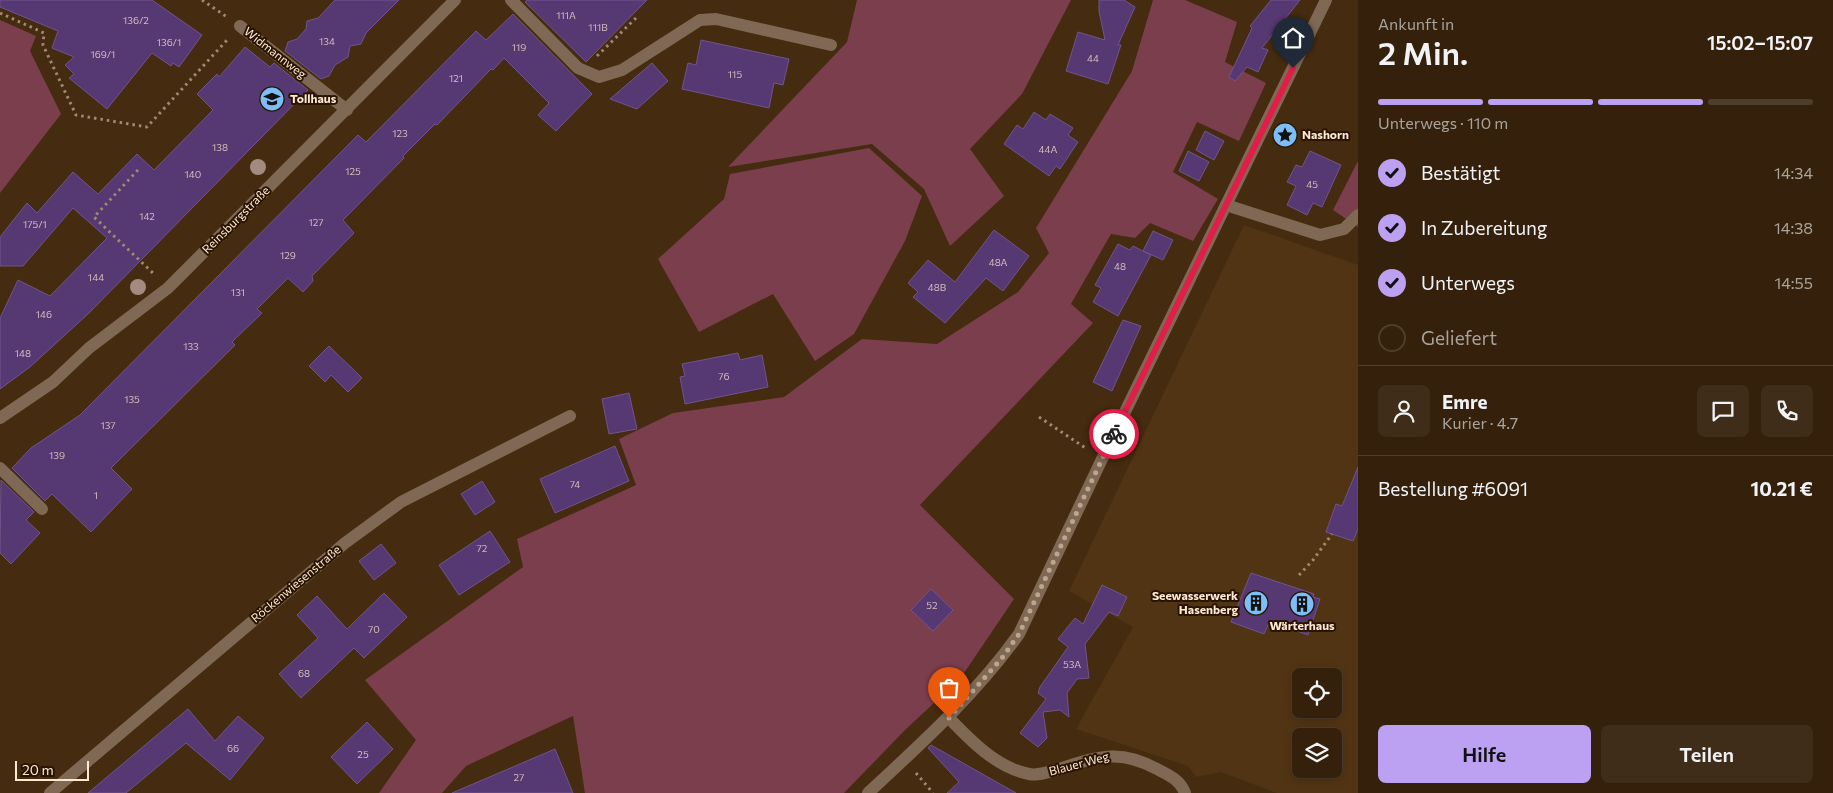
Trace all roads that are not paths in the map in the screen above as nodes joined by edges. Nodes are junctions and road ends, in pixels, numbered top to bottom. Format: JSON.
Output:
{"nodes":[{"id":1,"x":455,"y":0,"type":"edge"},
{"id":2,"x":511,"y":0,"type":"edge"},
{"id":3,"x":1326,"y":0,"type":"edge"},
{"id":4,"x":240,"y":26,"type":"road end"},
{"id":5,"x":831,"y":45,"type":"dead end"},
{"id":6,"x":346,"y":110,"type":"junction"},
{"id":7,"x":1226,"y":205,"type":"junction"},
{"id":8,"x":1358,"y":215,"type":"edge"},
{"id":9,"x":570,"y":416,"type":"dead end"},
{"id":10,"x":0,"y":418,"type":"edge"},
{"id":11,"x":0,"y":468,"type":"edge"},
{"id":12,"x":42,"y":509,"type":"dead end"},
{"id":13,"x":949,"y":718,"type":"junction"},
{"id":14,"x":50,"y":793,"type":"edge"},
{"id":15,"x":868,"y":793,"type":"edge"},
{"id":16,"x":1185,"y":793,"type":"edge"}],
"edges":[{"from":1,"to":6,"type":"street","name":"Reinsburgstraße"},
{"from":2,"to":5,"type":"street"},
{"from":3,"to":7,"type":"street"},
{"from":4,"to":6,"type":"street","name":"Widmannweg"},
{"from":6,"to":10,"type":"street","name":"Reinsburgstraße"},
{"from":7,"to":8,"type":"street"},
{"from":7,"to":13,"type":"street"},
{"from":9,"to":14,"type":"street","name":"Röckenwiesenstraße"},
{"from":11,"to":12,"type":"street"},
{"from":13,"to":15,"type":"street"},
{"from":13,"to":16,"type":"street","name":"Blauer Weg"}]}
